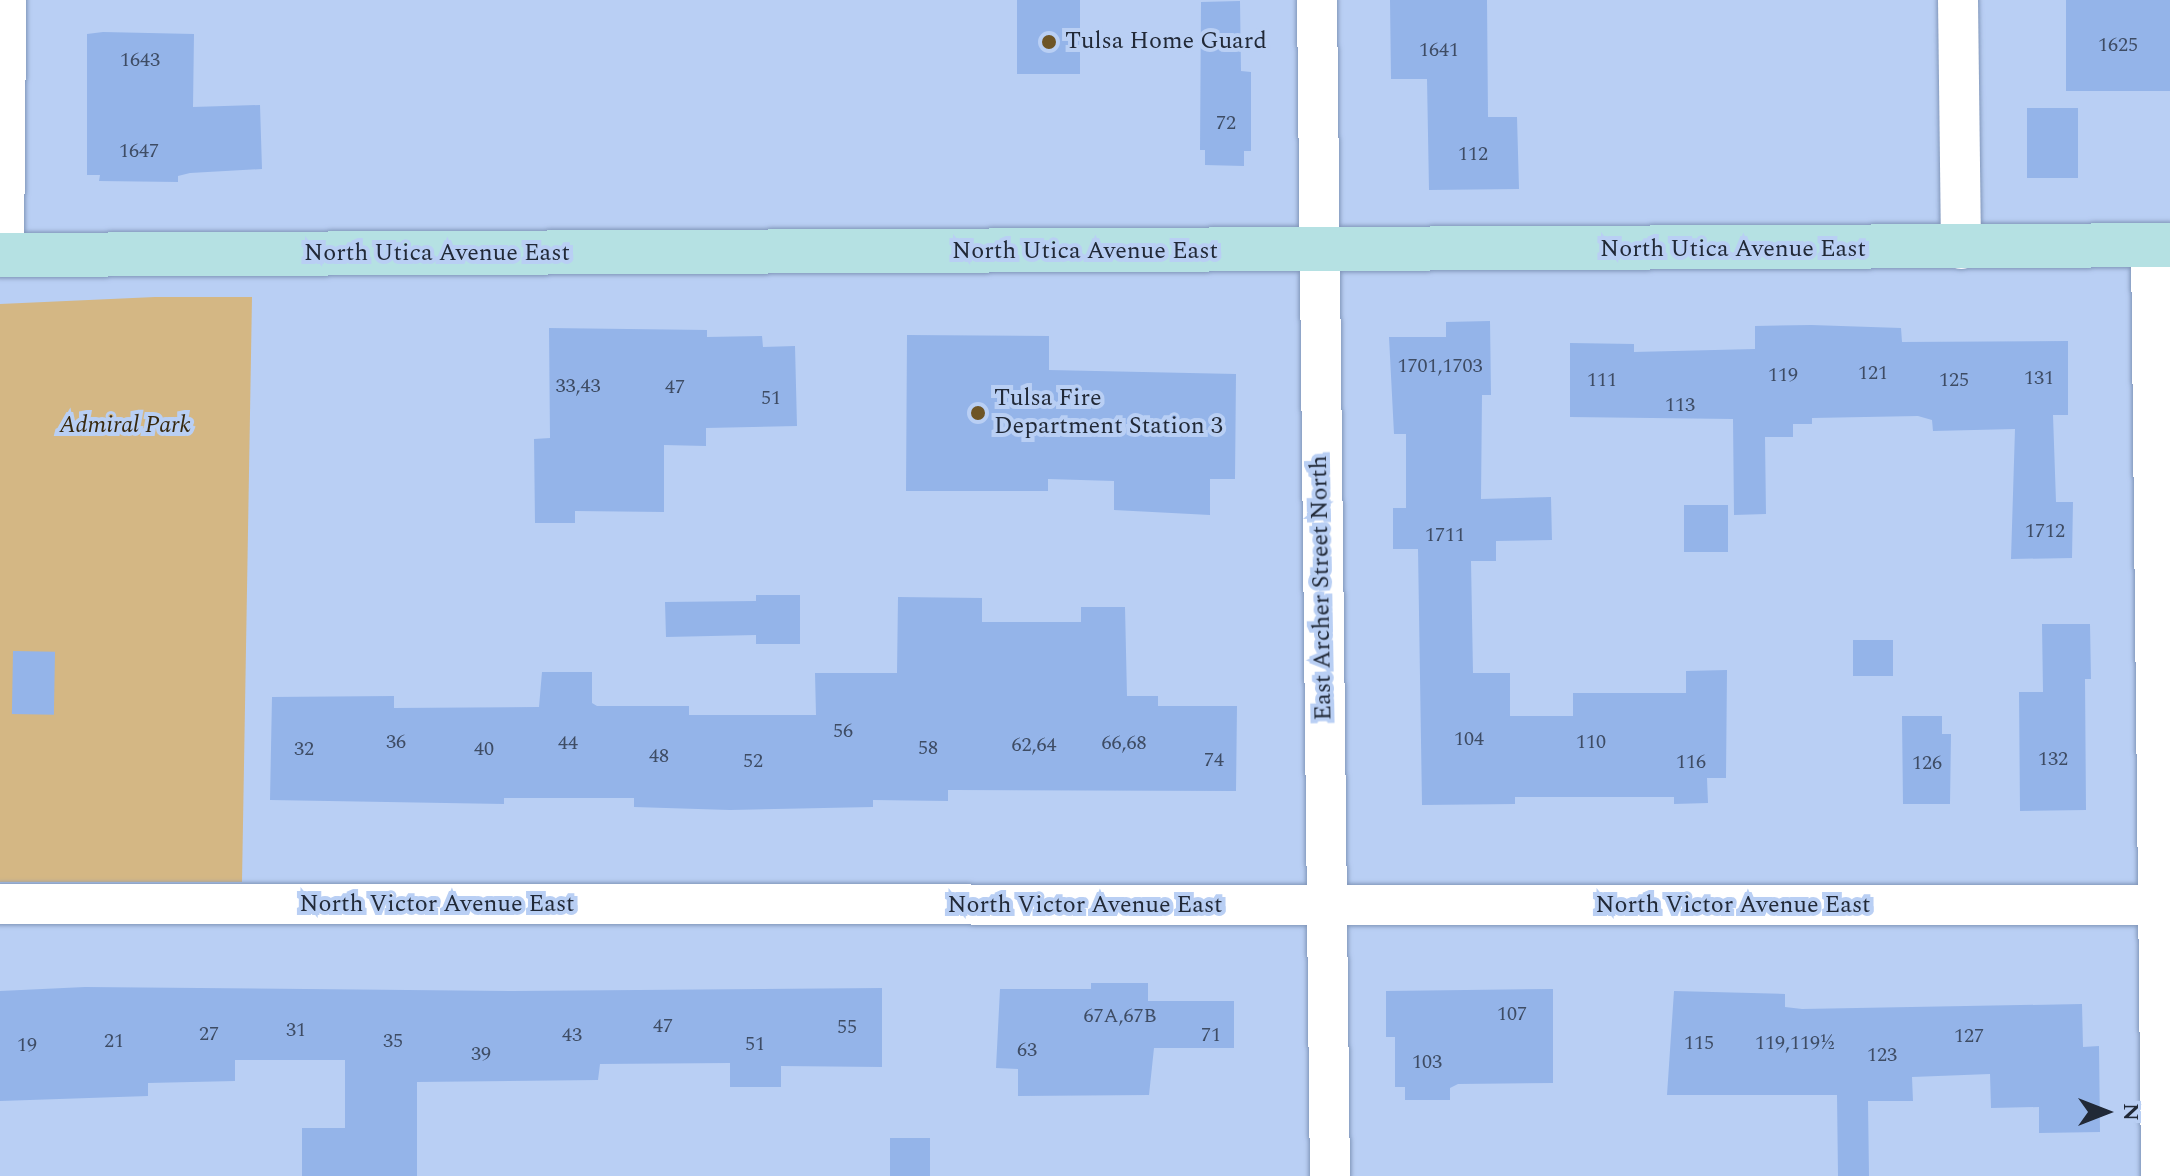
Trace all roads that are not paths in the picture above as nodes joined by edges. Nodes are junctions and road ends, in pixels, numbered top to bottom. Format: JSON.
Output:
{"nodes":[{"id":1,"x":6,"y":0,"type":"edge"},
{"id":2,"x":1317,"y":0,"type":"edge"},
{"id":3,"x":1958,"y":0,"type":"edge"},
{"id":4,"x":2160,"y":245,"type":"edge"},
{"id":5,"x":1961,"y":249,"type":"junction"},
{"id":6,"x":1321,"y":252,"type":"junction"},
{"id":7,"x":2,"y":255,"type":"edge"},
{"id":8,"x":0,"y":904,"type":"edge"},
{"id":9,"x":2163,"y":905,"type":"edge"},
{"id":10,"x":1325,"y":906,"type":"junction"},
{"id":11,"x":1330,"y":1176,"type":"edge"},
{"id":12,"x":2161,"y":1176,"type":"edge"}],
"edges":[{"from":1,"to":7,"type":"street"},
{"from":2,"to":6,"type":"street","name":"East Archer Street North"},
{"from":3,"to":5,"type":"street"},
{"from":4,"to":5,"type":"main road","name":"North Utica Avenue East"},
{"from":4,"to":9,"type":"street"},
{"from":5,"to":6,"type":"main road","name":"North Utica Avenue East"},
{"from":6,"to":7,"type":"main road","name":"North Utica Avenue East"},
{"from":6,"to":10,"type":"street","name":"East Archer Street North"},
{"from":8,"to":10,"type":"street","name":"North Victor Avenue East"},
{"from":9,"to":10,"type":"street","name":"North Victor Avenue East"},
{"from":9,"to":12,"type":"street"},
{"from":10,"to":11,"type":"street","name":"East Archer Street North"}]}
